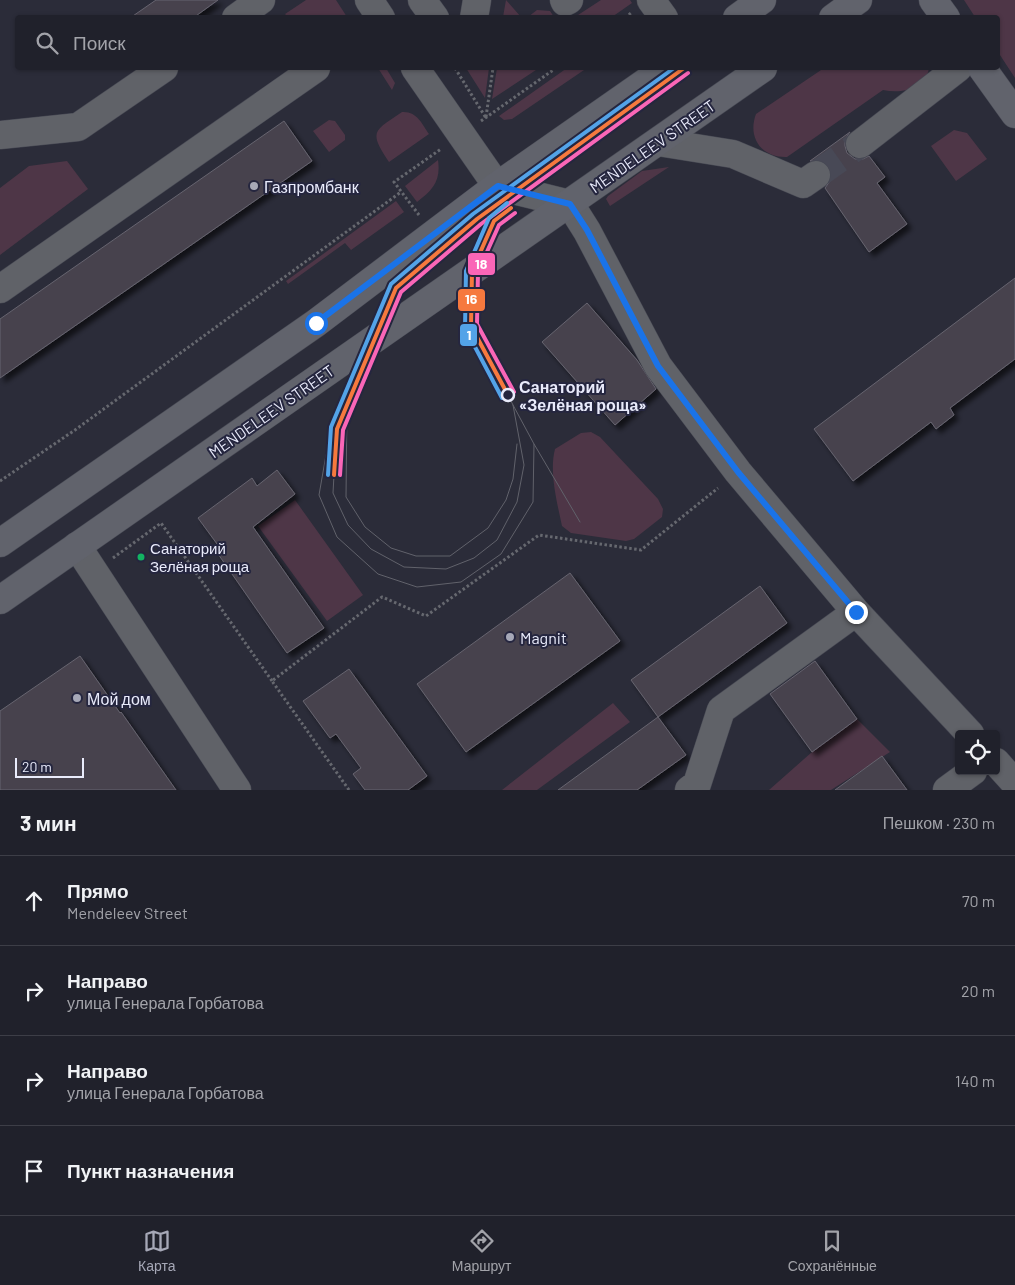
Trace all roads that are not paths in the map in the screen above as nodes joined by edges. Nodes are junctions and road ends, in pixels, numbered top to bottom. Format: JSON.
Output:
{"nodes":[{"id":1,"x":261,"y":0,"type":"edge"},
{"id":2,"x":369,"y":0,"type":"edge"},
{"id":3,"x":422,"y":0,"type":"edge"},
{"id":4,"x":477,"y":0,"type":"edge"},
{"id":5,"x":564,"y":0,"type":"edge"},
{"id":6,"x":569,"y":0,"type":"edge"},
{"id":7,"x":651,"y":0,"type":"edge"},
{"id":8,"x":858,"y":0,"type":"edge"},
{"id":9,"x":934,"y":0,"type":"edge"},
{"id":10,"x":240,"y":15,"type":"edge"},
{"id":11,"x":379,"y":15,"type":"edge"},
{"id":12,"x":433,"y":15,"type":"edge"},
{"id":13,"x":474,"y":15,"type":"edge"},
{"id":14,"x":662,"y":15,"type":"edge"},
{"id":15,"x":837,"y":15,"type":"edge"},
{"id":16,"x":944,"y":15,"type":"edge"},
{"id":17,"x":161,"y":70,"type":"edge"},
{"id":18,"x":313,"y":70,"type":"edge"},
{"id":19,"x":416,"y":70,"type":"edge"},
{"id":20,"x":663,"y":70,"type":"edge"},
{"id":21,"x":760,"y":70,"type":"edge"},
{"id":22,"x":955,"y":70,"type":"edge"},
{"id":23,"x":983,"y":70,"type":"edge"},
{"id":24,"x":1015,"y":114,"type":"edge"},
{"id":25,"x":0,"y":135,"type":"edge"},
{"id":26,"x":658,"y":142,"type":"junction"},
{"id":27,"x":860,"y":144,"type":"tunnel mouth"},
{"id":28,"x":816,"y":175,"type":"tunnel mouth"},
{"id":29,"x":498,"y":186,"type":"junction"},
{"id":30,"x":570,"y":204,"type":"junction"},
{"id":31,"x":0,"y":289,"type":"edge"},
{"id":32,"x":0,"y":543,"type":"edge"},
{"id":33,"x":77,"y":546,"type":"junction"},
{"id":34,"x":0,"y":600,"type":"edge"},
{"id":35,"x":856,"y":612,"type":"junction"},
{"id":36,"x":966,"y":730,"type":"edge"},
{"id":37,"x":1000,"y":766,"type":"edge"},
{"id":38,"x":968,"y":775,"type":"edge"},
{"id":39,"x":1015,"y":783,"type":"edge"},
{"id":40,"x":237,"y":790,"type":"edge"},
{"id":41,"x":689,"y":790,"type":"edge"},
{"id":42,"x":947,"y":790,"type":"edge"}],
"edges":[{"from":1,"to":10,"type":"street"},
{"from":2,"to":11,"type":"street"},
{"from":3,"to":12,"type":"street"},
{"from":4,"to":13,"type":"street"},
{"from":5,"to":6,"type":"street"},
{"from":7,"to":14,"type":"street"},
{"from":8,"to":15,"type":"main road"},
{"from":9,"to":16,"type":"main road"},
{"from":17,"to":25,"type":"street"},
{"from":18,"to":31,"type":"street"},
{"from":19,"to":29,"type":"street"},
{"from":20,"to":29,"type":"main road"},
{"from":21,"to":26,"type":"main road","name":"MENDELEEV STREET"},
{"from":22,"to":27,"type":"street"},
{"from":23,"to":24,"type":"main road"},
{"from":26,"to":28,"type":"street"},
{"from":26,"to":30,"type":"main road","name":"MENDELEEV STREET"},
{"from":29,"to":30,"type":"street"},
{"from":29,"to":32,"type":"main road"},
{"from":30,"to":33,"type":"main road","name":"MENDELEEV STREET"},
{"from":30,"to":35,"type":"street"},
{"from":33,"to":34,"type":"main road","name":"MENDELEEV STREET"},
{"from":33,"to":40,"type":"street"},
{"from":35,"to":36,"type":"street"},
{"from":35,"to":41,"type":"street"},
{"from":37,"to":39,"type":"street"},
{"from":38,"to":42,"type":"street"}]}
